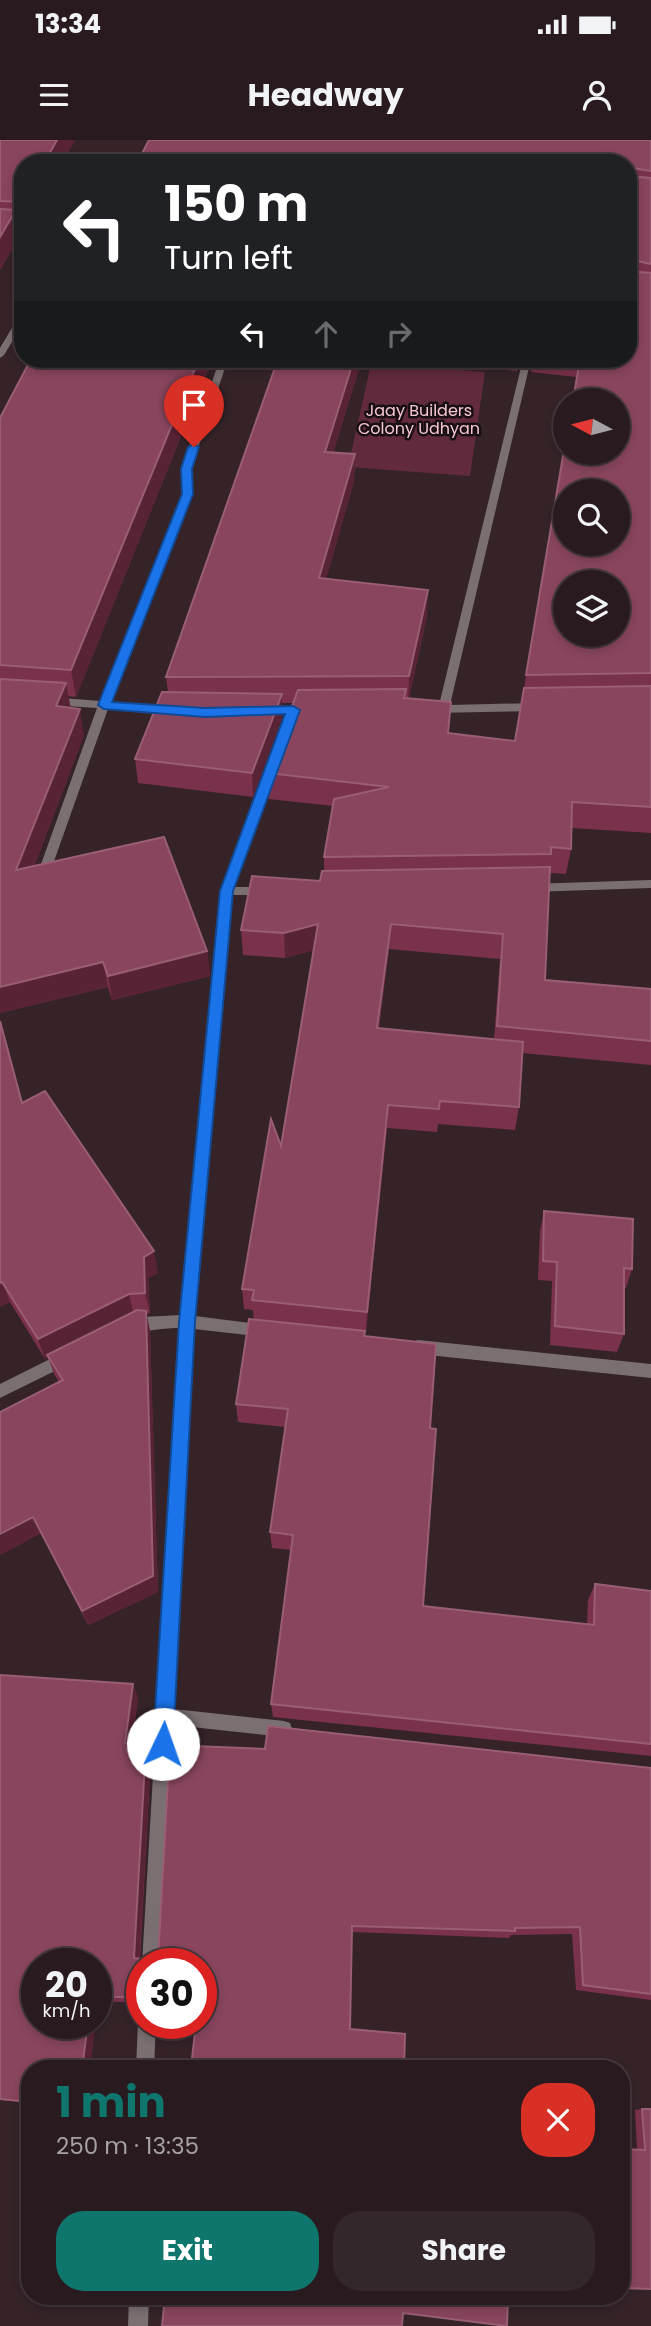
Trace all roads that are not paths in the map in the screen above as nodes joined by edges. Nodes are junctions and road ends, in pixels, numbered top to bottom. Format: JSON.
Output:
{"nodes":[{"id":1,"x":14,"y":331,"type":"edge"},
{"id":2,"x":0,"y":355,"type":"edge"},
{"id":3,"x":221,"y":368,"type":"edge"},
{"id":4,"x":525,"y":368,"type":"edge"},
{"id":5,"x":39,"y":700,"type":"edge"},
{"id":6,"x":104,"y":705,"type":"junction"},
{"id":7,"x":554,"y":707,"type":"edge"},
{"id":8,"x":417,"y":709,"type":"edge"},
{"id":9,"x":444,"y":709,"type":"junction"},
{"id":10,"x":321,"y":710,"type":"edge"},
{"id":11,"x":180,"y":711,"type":"edge"},
{"id":12,"x":256,"y":711,"type":"edge"},
{"id":13,"x":279,"y":749,"type":"edge"},
{"id":14,"x":40,"y":884,"type":"edge"},
{"id":15,"x":651,"y":884,"type":"edge"},
{"id":16,"x":512,"y":888,"type":"edge"},
{"id":17,"x":227,"y":891,"type":"junction"},
{"id":18,"x":281,"y":891,"type":"edge"},
{"id":19,"x":187,"y":1322,"type":"junction"},
{"id":20,"x":282,"y":1332,"type":"edge"},
{"id":21,"x":117,"y":1333,"type":"edge"},
{"id":22,"x":405,"y":1345,"type":"edge"},
{"id":23,"x":82,"y":1350,"type":"edge"},
{"id":24,"x":651,"y":1371,"type":"edge"},
{"id":25,"x":0,"y":1391,"type":"edge"},
{"id":26,"x":164,"y":1716,"type":"junction"},
{"id":27,"x":303,"y":1731,"type":"edge"},
{"id":28,"x":151,"y":1948,"type":"edge"},
{"id":29,"x":146,"y":2039,"type":"edge"},
{"id":30,"x":145,"y":2060,"type":"edge"},
{"id":31,"x":139,"y":2305,"type":"edge"},
{"id":32,"x":138,"y":2326,"type":"edge"}],
"edges":[{"from":1,"to":2,"type":"street"},
{"from":3,"to":6,"type":"street"},
{"from":4,"to":9,"type":"street"},
{"from":5,"to":6,"type":"street"},
{"from":6,"to":11,"type":"street"},
{"from":6,"to":14,"type":"street"},
{"from":7,"to":9,"type":"street"},
{"from":8,"to":9,"type":"street"},
{"from":10,"to":12,"type":"street"},
{"from":13,"to":17,"type":"street"},
{"from":15,"to":16,"type":"street"},
{"from":17,"to":18,"type":"street"},
{"from":17,"to":19,"type":"street"},
{"from":19,"to":20,"type":"street"},
{"from":19,"to":21,"type":"street"},
{"from":19,"to":26,"type":"street"},
{"from":22,"to":24,"type":"street"},
{"from":23,"to":25,"type":"street"},
{"from":26,"to":27,"type":"street"},
{"from":26,"to":28,"type":"street"},
{"from":29,"to":30,"type":"street"},
{"from":31,"to":32,"type":"street"}]}
